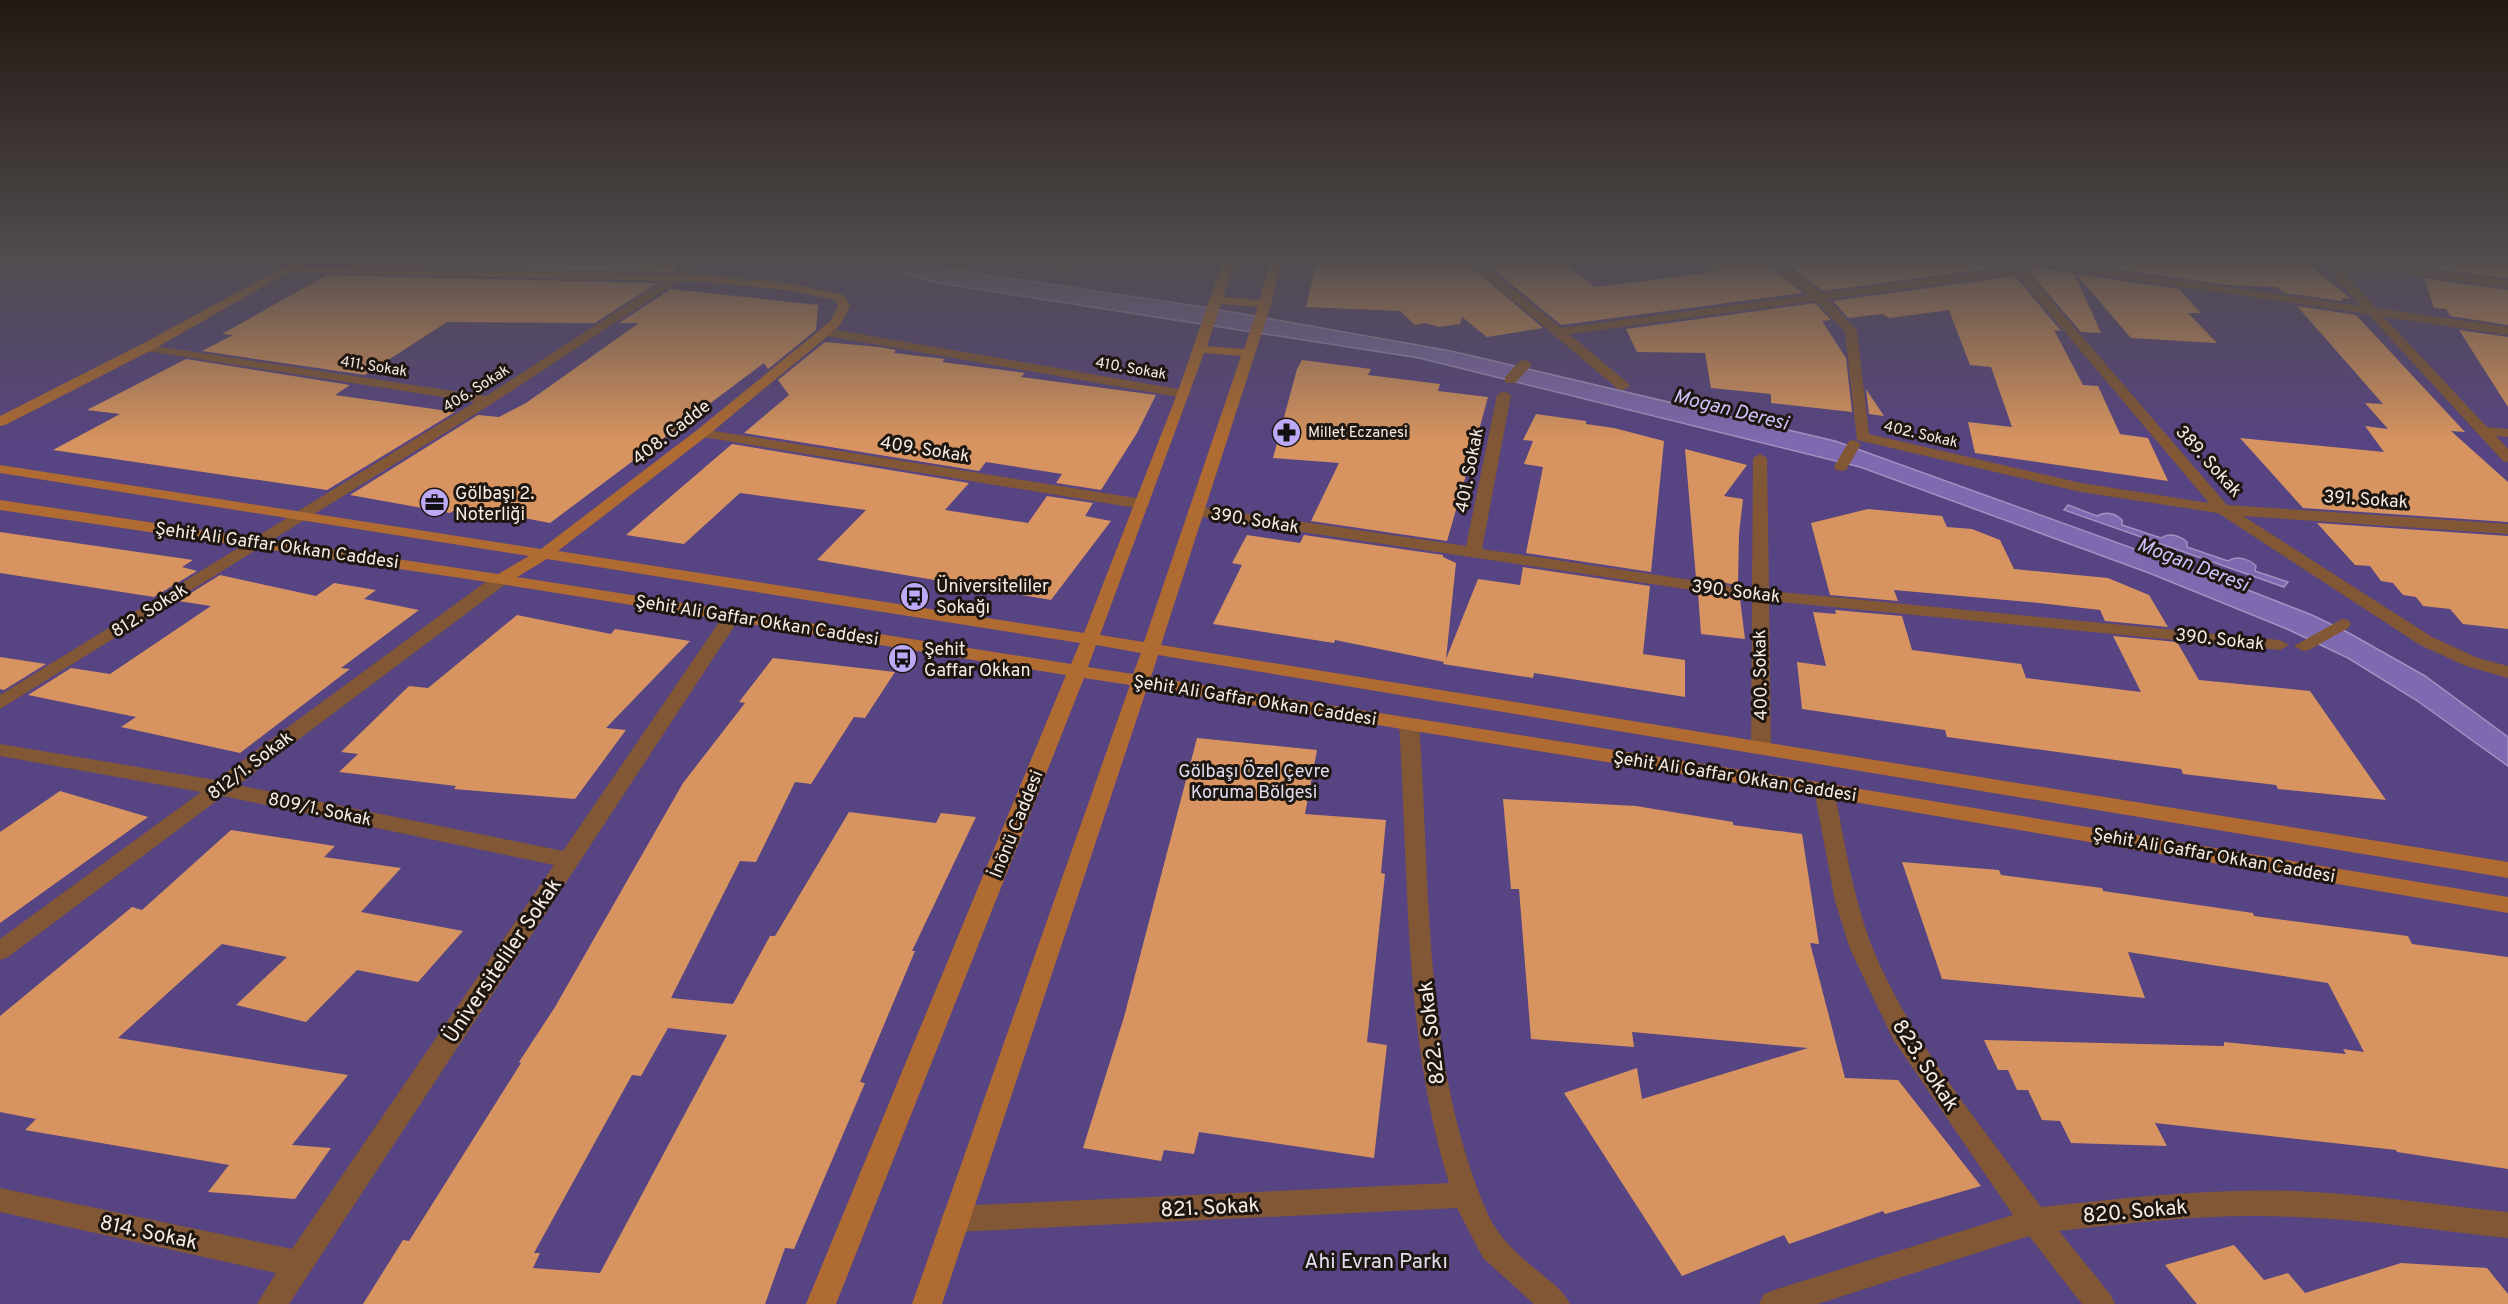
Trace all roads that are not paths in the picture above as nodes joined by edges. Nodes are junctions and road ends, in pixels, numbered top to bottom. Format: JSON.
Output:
{"nodes":[{"id":1,"x":198,"y":319,"type":"edge"},
{"id":2,"x":613,"y":319,"type":"edge"},
{"id":3,"x":838,"y":319,"type":"edge"},
{"id":4,"x":1210,"y":319,"type":"edge"},
{"id":5,"x":1260,"y":319,"type":"edge"},
{"id":6,"x":1542,"y":319,"type":"edge"},
{"id":7,"x":1653,"y":319,"type":"edge"},
{"id":8,"x":1840,"y":319,"type":"edge"},
{"id":9,"x":2070,"y":319,"type":"edge"},
{"id":10,"x":2380,"y":319,"type":"edge"},
{"id":11,"x":2426,"y":319,"type":"edge"},
{"id":12,"x":2508,"y":331,"type":"edge"},
{"id":13,"x":825,"y":332,"type":"junction"},
{"id":14,"x":1558,"y":332,"type":"junction"},
{"id":15,"x":1200,"y":344,"type":"junction"},
{"id":16,"x":147,"y":347,"type":"junction"},
{"id":17,"x":1250,"y":350,"type":"junction"},
{"id":18,"x":1525,"y":364,"type":"dead end"},
{"id":19,"x":1510,"y":380,"type":"dead end"},
{"id":20,"x":1623,"y":386,"type":"dead end"},
{"id":21,"x":1184,"y":394,"type":"junction"},
{"id":22,"x":1504,"y":395,"type":"dead end"},
{"id":23,"x":488,"y":400,"type":"junction"},
{"id":24,"x":0,"y":422,"type":"edge"},
{"id":25,"x":2483,"y":431,"type":"junction"},
{"id":26,"x":702,"y":433,"type":"junction"},
{"id":27,"x":2508,"y":433,"type":"edge"},
{"id":28,"x":1854,"y":444,"type":"dead end"},
{"id":29,"x":1760,"y":458,"type":"dead end"},
{"id":30,"x":2508,"y":458,"type":"edge"},
{"id":31,"x":1975,"y":463,"type":"joint"},
{"id":32,"x":1841,"y":467,"type":"dead end"},
{"id":33,"x":0,"y":469,"type":"edge"},
{"id":34,"x":1142,"y":504,"type":"junction"},
{"id":35,"x":0,"y":505,"type":"edge"},
{"id":36,"x":2222,"y":509,"type":"junction"},
{"id":37,"x":1195,"y":511,"type":"junction"},
{"id":38,"x":299,"y":518,"type":"junction"},
{"id":39,"x":2508,"y":529,"type":"edge"},
{"id":40,"x":260,"y":542,"type":"junction"},
{"id":41,"x":1473,"y":552,"type":"junction"},
{"id":42,"x":543,"y":555,"type":"junction"},
{"id":43,"x":501,"y":579,"type":"junction"},
{"id":44,"x":1759,"y":595,"type":"junction"},
{"id":45,"x":732,"y":616,"type":"junction"},
{"id":46,"x":2342,"y":624,"type":"dead end"},
{"id":47,"x":1090,"y":639,"type":"junction"},
{"id":48,"x":2280,"y":645,"type":"dead end"},
{"id":49,"x":2303,"y":646,"type":"dead end"},
{"id":50,"x":1151,"y":649,"type":"junction"},
{"id":51,"x":1077,"y":672,"type":"junction"},
{"id":52,"x":2508,"y":672,"type":"edge"},
{"id":53,"x":1140,"y":682,"type":"junction"},
{"id":54,"x":0,"y":703,"type":"edge"},
{"id":55,"x":1409,"y":724,"type":"junction"},
{"id":56,"x":1761,"y":748,"type":"junction"},
{"id":57,"x":0,"y":750,"type":"edge"},
{"id":58,"x":220,"y":788,"type":"junction"},
{"id":59,"x":1824,"y":790,"type":"junction"},
{"id":60,"x":568,"y":860,"type":"junction"},
{"id":61,"x":2508,"y":870,"type":"edge"},
{"id":62,"x":2508,"y":905,"type":"edge"},
{"id":63,"x":0,"y":951,"type":"edge"},
{"id":64,"x":1466,"y":1195,"type":"junction"},
{"id":65,"x":0,"y":1200,"type":"edge"},
{"id":66,"x":955,"y":1219,"type":"junction"},
{"id":67,"x":2034,"y":1221,"type":"junction"},
{"id":68,"x":2508,"y":1225,"type":"edge"},
{"id":69,"x":298,"y":1264,"type":"junction"},
{"id":70,"x":272,"y":1304,"type":"edge"},
{"id":71,"x":821,"y":1304,"type":"edge"},
{"id":72,"x":927,"y":1304,"type":"edge"},
{"id":73,"x":1555,"y":1304,"type":"edge"},
{"id":74,"x":1774,"y":1304,"type":"edge"},
{"id":75,"x":2100,"y":1304,"type":"edge"}],
"edges":[{"from":1,"to":16,"type":"street"},
{"from":2,"to":23,"type":"street","name":"406. Sokak"},
{"from":3,"to":13,"type":"street","name":"408. Cadde"},
{"from":4,"to":15,"type":"street","name":"İnönü Caddesi"},
{"from":5,"to":17,"type":"street"},
{"from":6,"to":14,"type":"street"},
{"from":7,"to":14,"type":"street"},
{"from":8,"to":31,"type":"street","name":"402. Sokak"},
{"from":9,"to":36,"type":"street","name":"389. Sokak"},
{"from":10,"to":25,"type":"street"},
{"from":11,"to":12,"type":"street"},
{"from":13,"to":21,"type":"street","name":"410. Sokak"},
{"from":13,"to":26,"type":"street","name":"408. Cadde"},
{"from":14,"to":20,"type":"street"},
{"from":15,"to":17,"type":"street"},
{"from":15,"to":21,"type":"street","name":"İnönü Caddesi"},
{"from":16,"to":23,"type":"street","name":"411. Sokak"},
{"from":16,"to":24,"type":"street"},
{"from":17,"to":37,"type":"street"},
{"from":18,"to":19,"type":"street"},
{"from":21,"to":34,"type":"street","name":"İnönü Caddesi"},
{"from":22,"to":41,"type":"street","name":"401. Sokak"},
{"from":23,"to":38,"type":"street","name":"406. Sokak"},
{"from":25,"to":27,"type":"street"},
{"from":25,"to":30,"type":"street"},
{"from":26,"to":34,"type":"street","name":"409. Sokak"},
{"from":26,"to":42,"type":"street","name":"408. Cadde"},
{"from":28,"to":32,"type":"street"},
{"from":29,"to":44,"type":"street","name":"400. Sokak"},
{"from":31,"to":36,"type":"street","name":"391. Sokak"},
{"from":33,"to":38,"type":"street","name":"Şehit Ali Gaffar Okkan Caddesi"},
{"from":34,"to":47,"type":"street","name":"İnönü Caddesi"},
{"from":35,"to":40,"type":"street","name":"Şehit Ali Gaffar Okkan Caddesi"},
{"from":36,"to":39,"type":"street","name":"391. Sokak"},
{"from":36,"to":52,"type":"street","name":"389. Sokak"},
{"from":37,"to":41,"type":"street","name":"390. Sokak"},
{"from":37,"to":50,"type":"street"},
{"from":38,"to":40,"type":"street","name":"812. Sokak"},
{"from":38,"to":42,"type":"street","name":"Şehit Ali Gaffar Okkan Caddesi"},
{"from":40,"to":43,"type":"street","name":"Şehit Ali Gaffar Okkan Caddesi"},
{"from":40,"to":54,"type":"street","name":"812. Sokak"},
{"from":41,"to":44,"type":"street","name":"390. Sokak"},
{"from":42,"to":43,"type":"street","name":"408. Cadde"},
{"from":42,"to":47,"type":"street","name":"Şehit Ali Gaffar Okkan Caddesi"},
{"from":43,"to":45,"type":"street","name":"Şehit Ali Gaffar Okkan Caddesi"},
{"from":43,"to":58,"type":"street","name":"812/1. Sokak"},
{"from":44,"to":48,"type":"street","name":"390. Sokak"},
{"from":44,"to":56,"type":"street","name":"400. Sokak"},
{"from":45,"to":51,"type":"street","name":"Şehit Ali Gaffar Okkan Caddesi"},
{"from":45,"to":60,"type":"street","name":"Üniversiteliler Sokak"},
{"from":46,"to":49,"type":"street"},
{"from":47,"to":50,"type":"street","name":"Şehit Ali Gaffar Okkan Caddesi"},
{"from":47,"to":51,"type":"street","name":"İnönü Caddesi"},
{"from":50,"to":53,"type":"street"},
{"from":50,"to":56,"type":"street","name":"Şehit Ali Gaffar Okkan Caddesi"},
{"from":51,"to":53,"type":"street","name":"Şehit Ali Gaffar Okkan Caddesi"},
{"from":51,"to":71,"type":"street","name":"İnönü Caddesi"},
{"from":53,"to":55,"type":"street","name":"Şehit Ali Gaffar Okkan Caddesi"},
{"from":53,"to":66,"type":"street"},
{"from":55,"to":59,"type":"street","name":"Şehit Ali Gaffar Okkan Caddesi"},
{"from":55,"to":64,"type":"street","name":"822. Sokak"},
{"from":56,"to":61,"type":"street","name":"Şehit Ali Gaffar Okkan Caddesi"},
{"from":57,"to":58,"type":"street","name":"809/1. Sokak"},
{"from":58,"to":60,"type":"street","name":"809/1. Sokak"},
{"from":58,"to":63,"type":"street","name":"812/1. Sokak"},
{"from":59,"to":62,"type":"street","name":"Şehit Ali Gaffar Okkan Caddesi"},
{"from":59,"to":67,"type":"street","name":"823. Sokak"},
{"from":60,"to":69,"type":"street","name":"Üniversiteliler Sokak"},
{"from":64,"to":66,"type":"street","name":"821. Sokak"},
{"from":64,"to":73,"type":"street","name":"822. Sokak"},
{"from":65,"to":69,"type":"street","name":"814. Sokak"},
{"from":66,"to":72,"type":"street"},
{"from":67,"to":68,"type":"street","name":"820. Sokak"},
{"from":67,"to":74,"type":"street","name":"820. Sokak"},
{"from":67,"to":75,"type":"street","name":"823. Sokak"},
{"from":69,"to":70,"type":"street","name":"Üniversiteliler Sokak"}]}
